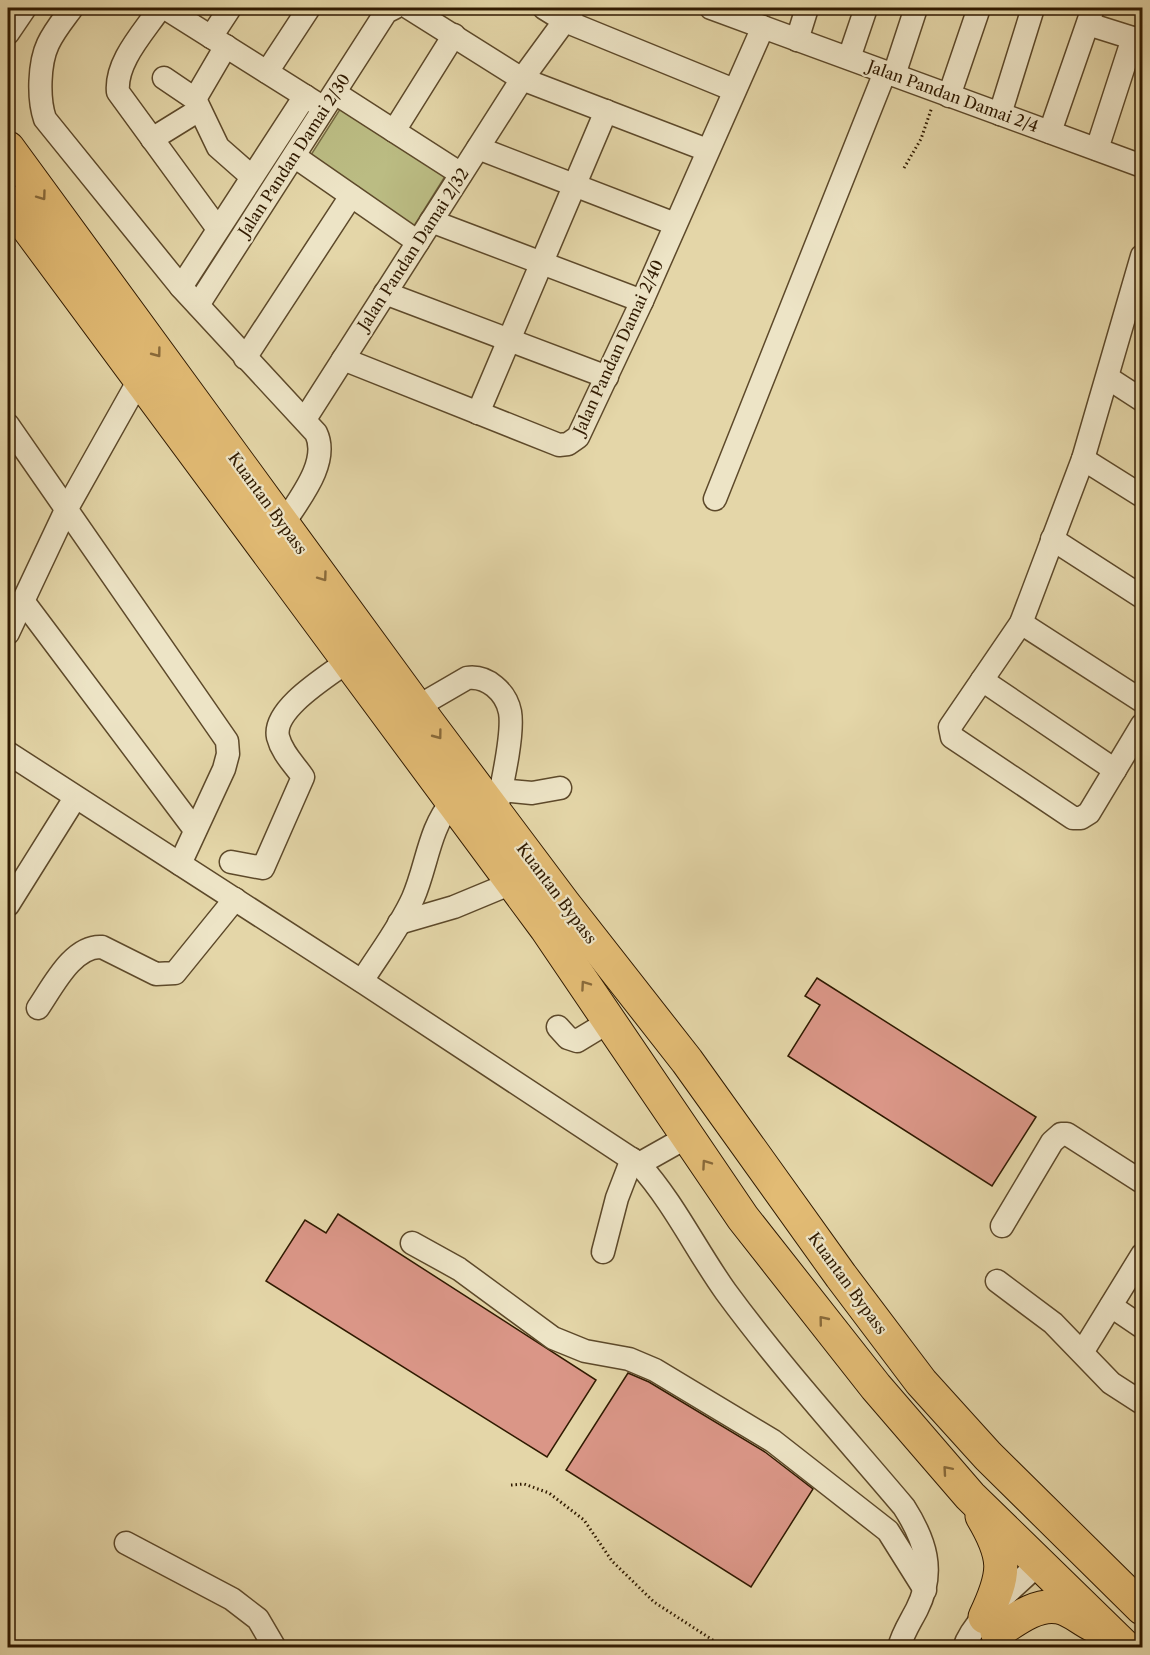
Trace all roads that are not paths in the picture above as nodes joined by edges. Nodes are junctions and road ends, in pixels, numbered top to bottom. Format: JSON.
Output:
{"nodes":[{"id":1,"x":25,"y":8,"type":"edge"},
{"id":2,"x":72,"y":8,"type":"edge"},
{"id":3,"x":160,"y":8,"type":"edge"},
{"id":4,"x":165,"y":8,"type":"edge"},
{"id":5,"x":230,"y":8,"type":"edge"},
{"id":6,"x":309,"y":8,"type":"edge"},
{"id":7,"x":394,"y":8,"type":"edge"},
{"id":8,"x":410,"y":8,"type":"edge"},
{"id":9,"x":544,"y":8,"type":"edge"},
{"id":10,"x":711,"y":8,"type":"edge"},
{"id":11,"x":807,"y":8,"type":"edge"},
{"id":12,"x":866,"y":8,"type":"edge"},
{"id":13,"x":916,"y":8,"type":"edge"},
{"id":14,"x":979,"y":8,"type":"edge"},
{"id":15,"x":1032,"y":8,"type":"edge"},
{"id":16,"x":740,"y":13,"type":"edge"},
{"id":17,"x":570,"y":14,"type":"edge"},
{"id":18,"x":1090,"y":16,"type":"edge"},
{"id":19,"x":763,"y":27,"type":"junction"},
{"id":20,"x":8,"y":33,"type":"edge"},
{"id":21,"x":454,"y":35,"type":"junction"},
{"id":22,"x":797,"y":40,"type":"junction"},
{"id":23,"x":1138,"y":40,"type":"edge"},
{"id":24,"x":219,"y":42,"type":"junction"},
{"id":25,"x":849,"y":58,"type":"junction"},
{"id":26,"x":267,"y":72,"type":"junction"},
{"id":27,"x":890,"y":74,"type":"junction"},
{"id":28,"x":165,"y":78,"type":"dead end"},
{"id":29,"x":522,"y":79,"type":"junction"},
{"id":30,"x":734,"y":90,"type":"junction"},
{"id":31,"x":943,"y":93,"type":"junction"},
{"id":32,"x":305,"y":96,"type":"junction"},
{"id":33,"x":330,"y":100,"type":"junction"},
{"id":34,"x":197,"y":104,"type":"junction"},
{"id":35,"x":606,"y":111,"type":"junction"},
{"id":36,"x":1000,"y":114,"type":"junction"},
{"id":37,"x":394,"y":131,"type":"junction"},
{"id":38,"x":1050,"y":132,"type":"junction"},
{"id":39,"x":152,"y":139,"type":"junction"},
{"id":40,"x":8,"y":148,"type":"edge"},
{"id":41,"x":478,"y":148,"type":"junction"},
{"id":42,"x":1096,"y":149,"type":"junction"},
{"id":43,"x":707,"y":150,"type":"junction"},
{"id":44,"x":294,"y":156,"type":"junction"},
{"id":45,"x":1143,"y":166,"type":"edge"},
{"id":46,"x":461,"y":174,"type":"junction"},
{"id":47,"x":252,"y":177,"type":"junction"},
{"id":48,"x":575,"y":186,"type":"junction"},
{"id":49,"x":351,"y":196,"type":"junction"},
{"id":50,"x":8,"y":201,"type":"edge"},
{"id":51,"x":431,"y":221,"type":"junction"},
{"id":52,"x":675,"y":224,"type":"junction"},
{"id":53,"x":218,"y":229,"type":"junction"},
{"id":54,"x":418,"y":242,"type":"junction"},
{"id":55,"x":1143,"y":256,"type":"edge"},
{"id":56,"x":543,"y":263,"type":"junction"},
{"id":57,"x":181,"y":287,"type":"junction"},
{"id":58,"x":385,"y":293,"type":"junction"},
{"id":59,"x":642,"y":301,"type":"junction"},
{"id":60,"x":1137,"y":303,"type":"edge"},
{"id":61,"x":198,"y":305,"type":"junction"},
{"id":62,"x":507,"y":339,"type":"junction"},
{"id":63,"x":246,"y":358,"type":"junction"},
{"id":64,"x":343,"y":359,"type":"junction"},
{"id":65,"x":607,"y":377,"type":"junction"},
{"id":66,"x":1108,"y":378,"type":"junction"},
{"id":67,"x":139,"y":380,"type":"junction"},
{"id":68,"x":1143,"y":400,"type":"edge"},
{"id":69,"x":478,"y":413,"type":"junction"},
{"id":70,"x":305,"y":419,"type":"junction"},
{"id":71,"x":8,"y":425,"type":"edge"},
{"id":72,"x":1083,"y":459,"type":"junction"},
{"id":73,"x":1143,"y":496,"type":"edge"},
{"id":74,"x":715,"y":499,"type":"dead end"},
{"id":75,"x":66,"y":510,"type":"junction"},
{"id":76,"x":284,"y":523,"type":"junction"},
{"id":77,"x":1052,"y":539,"type":"junction"},
{"id":78,"x":1143,"y":597,"type":"edge"},
{"id":79,"x":23,"y":601,"type":"junction"},
{"id":80,"x":1021,"y":623,"type":"junction"},
{"id":81,"x":8,"y":633,"type":"edge"},
{"id":82,"x":348,"y":661,"type":"junction"},
{"id":83,"x":982,"y":680,"type":"junction"},
{"id":84,"x":1143,"y":701,"type":"edge"},
{"id":85,"x":417,"y":707,"type":"junction"},
{"id":86,"x":1143,"y":725,"type":"edge"},
{"id":87,"x":8,"y":753,"type":"edge"},
{"id":88,"x":1115,"y":770,"type":"junction"},
{"id":89,"x":560,"y":788,"type":"dead end"},
{"id":90,"x":75,"y":798,"type":"junction"},
{"id":91,"x":452,"y":802,"type":"junction"},
{"id":92,"x":498,"y":802,"type":"junction"},
{"id":93,"x":195,"y":830,"type":"junction"},
{"id":94,"x":231,"y":862,"type":"dead end"},
{"id":95,"x":180,"y":864,"type":"junction"},
{"id":96,"x":512,"y":883,"type":"junction"},
{"id":97,"x":235,"y":899,"type":"junction"},
{"id":98,"x":8,"y":905,"type":"edge"},
{"id":99,"x":399,"y":923,"type":"junction"},
{"id":100,"x":362,"y":981,"type":"junction"},
{"id":101,"x":38,"y":1008,"type":"dead end"},
{"id":102,"x":610,"y":1021,"type":"junction"},
{"id":103,"x":558,"y":1027,"type":"dead end"},
{"id":104,"x":687,"y":1137,"type":"junction"},
{"id":105,"x":635,"y":1161,"type":"junction"},
{"id":106,"x":1143,"y":1182,"type":"edge"},
{"id":107,"x":1002,"y":1226,"type":"dead end"},
{"id":108,"x":412,"y":1243,"type":"dead end"},
{"id":109,"x":603,"y":1252,"type":"dead end"},
{"id":110,"x":1143,"y":1255,"type":"edge"},
{"id":111,"x":997,"y":1281,"type":"dead end"},
{"id":112,"x":1111,"y":1306,"type":"junction"},
{"id":113,"x":1143,"y":1327,"type":"edge"},
{"id":114,"x":1083,"y":1351,"type":"junction"},
{"id":115,"x":1143,"y":1403,"type":"edge"},
{"id":116,"x":1019,"y":1486,"type":"junction"},
{"id":117,"x":970,"y":1496,"type":"junction"},
{"id":118,"x":1044,"y":1511,"type":"junction"},
{"id":119,"x":1003,"y":1526,"type":"junction"},
{"id":120,"x":126,"y":1543,"type":"dead end"},
{"id":121,"x":1097,"y":1562,"type":"junction"},
{"id":122,"x":1051,"y":1566,"type":"junction"},
{"id":123,"x":925,"y":1590,"type":"junction"},
{"id":124,"x":1143,"y":1608,"type":"edge"},
{"id":125,"x":987,"y":1632,"type":"edge"},
{"id":126,"x":1118,"y":1640,"type":"edge"},
{"id":127,"x":275,"y":1647,"type":"edge"},
{"id":128,"x":899,"y":1647,"type":"edge"},
{"id":129,"x":964,"y":1647,"type":"edge"}],
"edges":[{"from":1,"to":20,"type":"street"},
{"from":2,"to":57,"type":"street"},
{"from":3,"to":39,"type":"street"},
{"from":4,"to":24,"type":"street"},
{"from":5,"to":24,"type":"street"},
{"from":6,"to":26,"type":"street"},
{"from":7,"to":33,"type":"street","name":"Jalan Pandan Damai 2/30"},
{"from":8,"to":21,"type":"street"},
{"from":9,"to":17,"type":"street"},
{"from":10,"to":16,"type":"street","name":"Jalan Pandan Damai 2/4"},
{"from":11,"to":22,"type":"street"},
{"from":12,"to":25,"type":"street"},
{"from":13,"to":27,"type":"street"},
{"from":14,"to":31,"type":"street"},
{"from":15,"to":36,"type":"street"},
{"from":16,"to":19,"type":"street","name":"Jalan Pandan Damai 2/4"},
{"from":17,"to":29,"type":"street","name":"Jalan Pandan Damai 2/32"},
{"from":17,"to":30,"type":"street"},
{"from":18,"to":23,"type":"street"},
{"from":18,"to":38,"type":"street"},
{"from":19,"to":22,"type":"street","name":"Jalan Pandan Damai 2/4"},
{"from":19,"to":30,"type":"street","name":"Jalan Pandan Damai 2/40"},
{"from":21,"to":29,"type":"street"},
{"from":21,"to":37,"type":"street"},
{"from":22,"to":25,"type":"street","name":"Jalan Pandan Damai 2/4"},
{"from":23,"to":42,"type":"street"},
{"from":24,"to":26,"type":"street"},
{"from":24,"to":34,"type":"street"},
{"from":25,"to":27,"type":"street","name":"Jalan Pandan Damai 2/4"},
{"from":26,"to":32,"type":"street"},
{"from":27,"to":31,"type":"street","name":"Jalan Pandan Damai 2/4"},
{"from":27,"to":74,"type":"street"},
{"from":28,"to":34,"type":"street"},
{"from":29,"to":35,"type":"street"},
{"from":29,"to":41,"type":"street","name":"Jalan Pandan Damai 2/32"},
{"from":30,"to":43,"type":"street","name":"Jalan Pandan Damai 2/40"},
{"from":31,"to":36,"type":"street","name":"Jalan Pandan Damai 2/4"},
{"from":32,"to":33,"type":"street"},
{"from":32,"to":47,"type":"street"},
{"from":33,"to":37,"type":"street"},
{"from":33,"to":44,"type":"street","name":"Jalan Pandan Damai 2/30"},
{"from":34,"to":39,"type":"street"},
{"from":34,"to":47,"type":"street"},
{"from":35,"to":43,"type":"street"},
{"from":35,"to":48,"type":"street"},
{"from":36,"to":38,"type":"street","name":"Jalan Pandan Damai 2/4"},
{"from":37,"to":46,"type":"street"},
{"from":38,"to":42,"type":"street","name":"Jalan Pandan Damai 2/4"},
{"from":39,"to":53,"type":"street"},
{"from":40,"to":76,"type":"highway","name":"Kuantan Bypass","one_way":true},
{"from":41,"to":46,"type":"street","name":"Jalan Pandan Damai 2/32"},
{"from":41,"to":48,"type":"street"},
{"from":42,"to":45,"type":"street","name":"Jalan Pandan Damai 2/4"},
{"from":43,"to":52,"type":"street","name":"Jalan Pandan Damai 2/40"},
{"from":44,"to":49,"type":"street"},
{"from":44,"to":61,"type":"street","name":"Jalan Pandan Damai 2/30"},
{"from":46,"to":51,"type":"street","name":"Jalan Pandan Damai 2/32"},
{"from":47,"to":53,"type":"street"},
{"from":48,"to":52,"type":"street"},
{"from":48,"to":56,"type":"street"},
{"from":49,"to":54,"type":"street"},
{"from":49,"to":63,"type":"street"},
{"from":50,"to":67,"type":"highway","name":"Kuantan Bypass"},
{"from":51,"to":54,"type":"street","name":"Jalan Pandan Damai 2/32"},
{"from":51,"to":56,"type":"street"},
{"from":52,"to":59,"type":"street","name":"Jalan Pandan Damai 2/40"},
{"from":53,"to":57,"type":"street"},
{"from":54,"to":58,"type":"street","name":"Jalan Pandan Damai 2/32"},
{"from":55,"to":60,"type":"street"},
{"from":56,"to":59,"type":"street"},
{"from":56,"to":62,"type":"street"},
{"from":57,"to":61,"type":"street"},
{"from":58,"to":62,"type":"street"},
{"from":58,"to":64,"type":"street","name":"Jalan Pandan Damai 2/32"},
{"from":59,"to":65,"type":"street","name":"Jalan Pandan Damai 2/40"},
{"from":60,"to":66,"type":"street"},
{"from":61,"to":63,"type":"street"},
{"from":62,"to":65,"type":"street"},
{"from":62,"to":69,"type":"street"},
{"from":63,"to":70,"type":"street"},
{"from":64,"to":69,"type":"street","name":"Jalan Pandan Damai 2/40"},
{"from":64,"to":70,"type":"street","name":"Jalan Pandan Damai 2/32"},
{"from":65,"to":69,"type":"street","name":"Jalan Pandan Damai 2/40"},
{"from":66,"to":68,"type":"street"},
{"from":66,"to":72,"type":"street"},
{"from":67,"to":75,"type":"street"},
{"from":67,"to":82,"type":"highway","name":"Kuantan Bypass"},
{"from":70,"to":76,"type":"street"},
{"from":71,"to":75,"type":"street"},
{"from":72,"to":73,"type":"street"},
{"from":72,"to":77,"type":"street"},
{"from":75,"to":79,"type":"street"},
{"from":75,"to":93,"type":"street"},
{"from":76,"to":85,"type":"highway","name":"Kuantan Bypass","one_way":true},
{"from":77,"to":78,"type":"street"},
{"from":77,"to":80,"type":"street"},
{"from":79,"to":81,"type":"street"},
{"from":79,"to":93,"type":"street"},
{"from":80,"to":83,"type":"street"},
{"from":80,"to":84,"type":"street"},
{"from":82,"to":91,"type":"highway","name":"Kuantan Bypass"},
{"from":82,"to":94,"type":"street"},
{"from":83,"to":88,"type":"street"},
{"from":83,"to":88,"type":"street"},
{"from":85,"to":92,"type":"highway","name":"Kuantan Bypass","one_way":true},
{"from":85,"to":92,"type":"street"},
{"from":86,"to":88,"type":"street"},
{"from":87,"to":90,"type":"street"},
{"from":89,"to":92,"type":"street"},
{"from":90,"to":95,"type":"street"},
{"from":90,"to":98,"type":"street"},
{"from":91,"to":96,"type":"highway","name":"Kuantan Bypass"},
{"from":91,"to":99,"type":"street"},
{"from":92,"to":116,"type":"highway","name":"Kuantan Bypass"},
{"from":93,"to":95,"type":"street"},
{"from":95,"to":97,"type":"street"},
{"from":96,"to":99,"type":"street"},
{"from":102,"to":96,"type":"highway","name":"Kuantan Bypass","one_way":true},
{"from":97,"to":100,"type":"street"},
{"from":97,"to":101,"type":"street"},
{"from":99,"to":100,"type":"street"},
{"from":100,"to":105,"type":"street"},
{"from":102,"to":103,"type":"street"},
{"from":102,"to":104,"type":"highway","name":"Kuantan Bypass"},
{"from":104,"to":105,"type":"street"},
{"from":117,"to":104,"type":"highway","name":"Kuantan Bypass","one_way":true},
{"from":105,"to":109,"type":"street"},
{"from":105,"to":123,"type":"street"},
{"from":106,"to":107,"type":"street"},
{"from":108,"to":123,"type":"street"},
{"from":110,"to":112,"type":"street"},
{"from":111,"to":114,"type":"street"},
{"from":112,"to":113,"type":"street"},
{"from":112,"to":114,"type":"street"},
{"from":114,"to":115,"type":"street"},
{"from":116,"to":118,"type":"highway","name":"Kuantan Bypass"},
{"from":116,"to":119,"type":"highway"},
{"from":117,"to":119,"type":"highway","name":"Kuantan Bypass"},
{"from":117,"to":125,"type":"highway"},
{"from":118,"to":121,"type":"highway","name":"Kuantan Bypass"},
{"from":118,"to":122,"type":"highway"},
{"from":119,"to":122,"type":"highway","name":"Kuantan Bypass"},
{"from":120,"to":127,"type":"street"},
{"from":121,"to":122,"type":"highway"},
{"from":121,"to":124,"type":"highway","name":"Kuantan Bypass"},
{"from":122,"to":125,"type":"street"},
{"from":122,"to":126,"type":"highway","name":"Kuantan Bypass"},
{"from":123,"to":128,"type":"street"},
{"from":125,"to":126,"type":"highway"},
{"from":125,"to":129,"type":"street"}]}
